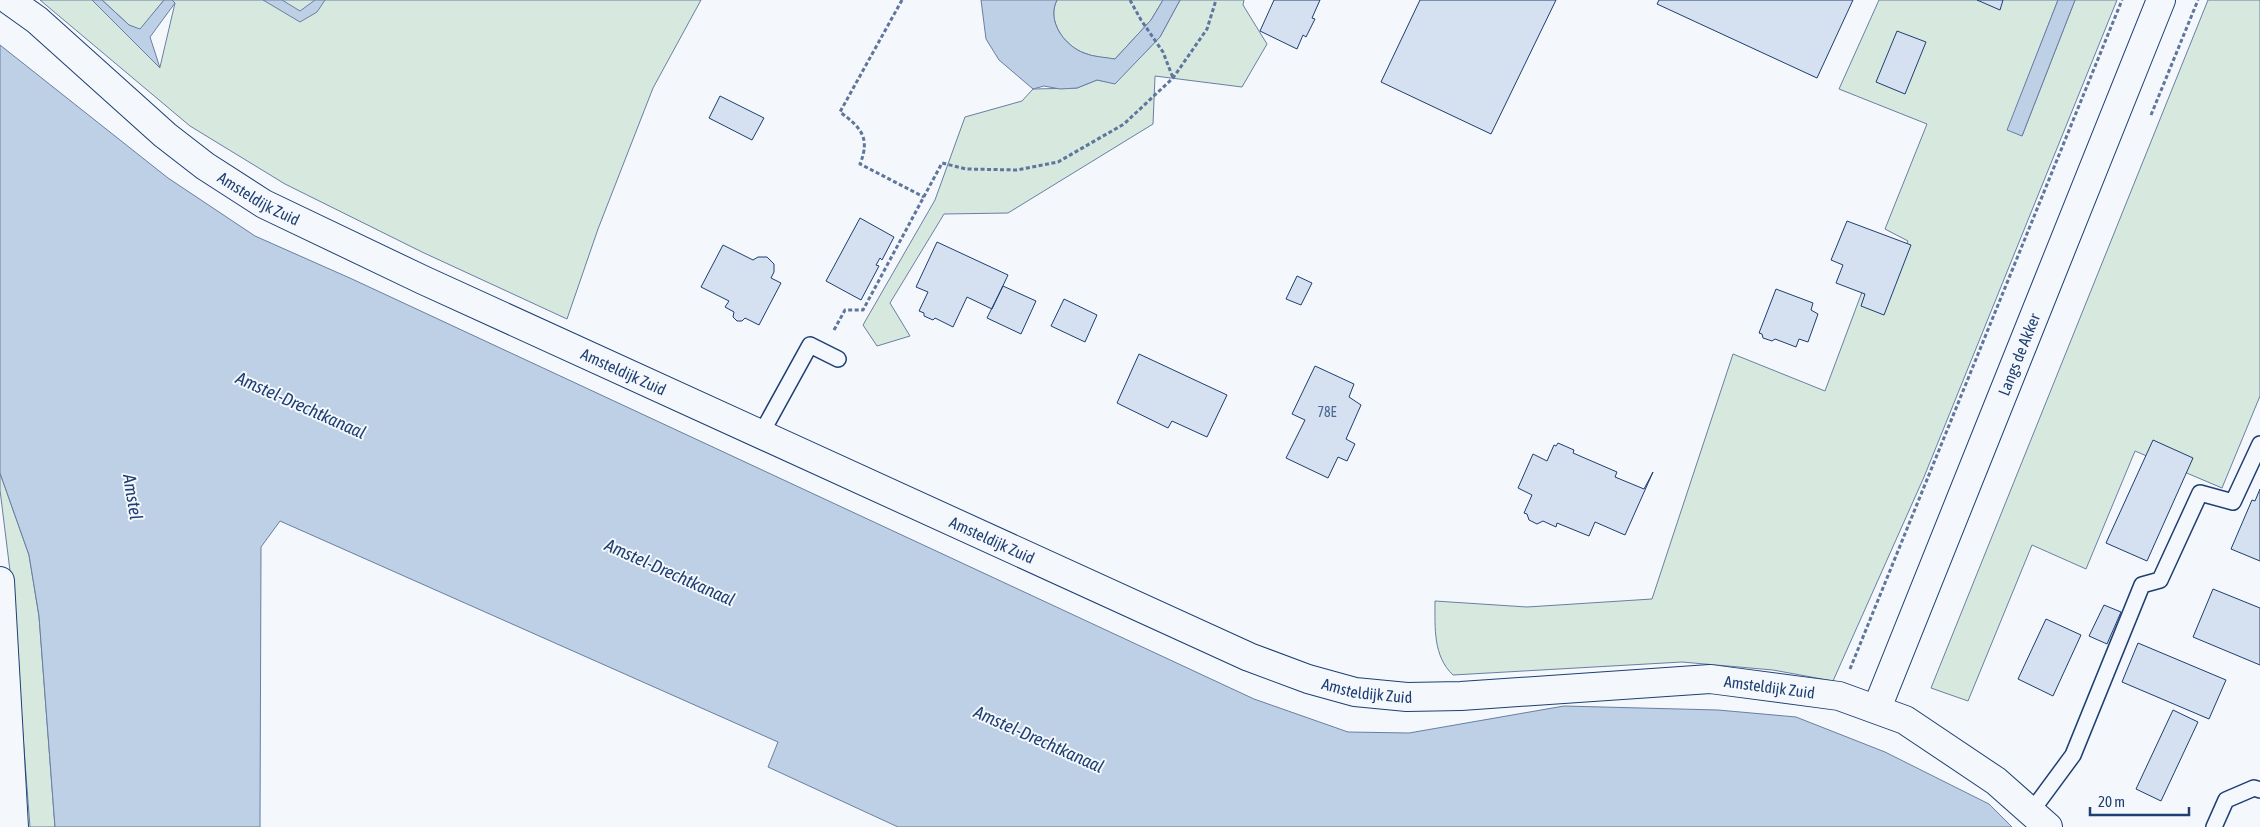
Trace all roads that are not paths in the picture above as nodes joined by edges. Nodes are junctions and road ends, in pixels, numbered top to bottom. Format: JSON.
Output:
{"nodes":[{"id":1,"x":9,"y":0,"type":"edge"},
{"id":2,"x":2161,"y":0,"type":"edge"},
{"id":3,"x":838,"y":359,"type":"dead end"},
{"id":4,"x":761,"y":434,"type":"junction"},
{"id":5,"x":2259,"y":451,"type":"edge"},
{"id":6,"x":0,"y":581,"type":"edge"},
{"id":7,"x":1877,"y":708,"type":"junction"},
{"id":8,"x":2260,"y":790,"type":"edge"},
{"id":9,"x":2040,"y":820,"type":"edge"},
{"id":10,"x":14,"y":827,"type":"edge"},
{"id":11,"x":2214,"y":827,"type":"edge"}],
"edges":[{"from":1,"to":4,"type":"street","name":"Amsteldijk Zuid"},
{"from":2,"to":7,"type":"street","name":"Langs de Akker"},
{"from":3,"to":4,"type":"lane"},
{"from":4,"to":7,"type":"street","name":"Amsteldijk Zuid"},
{"from":5,"to":9,"type":"lane"},
{"from":6,"to":10,"type":"street"},
{"from":7,"to":9,"type":"street","name":"Amsteldijk Zuid"},
{"from":8,"to":11,"type":"lane"}]}
